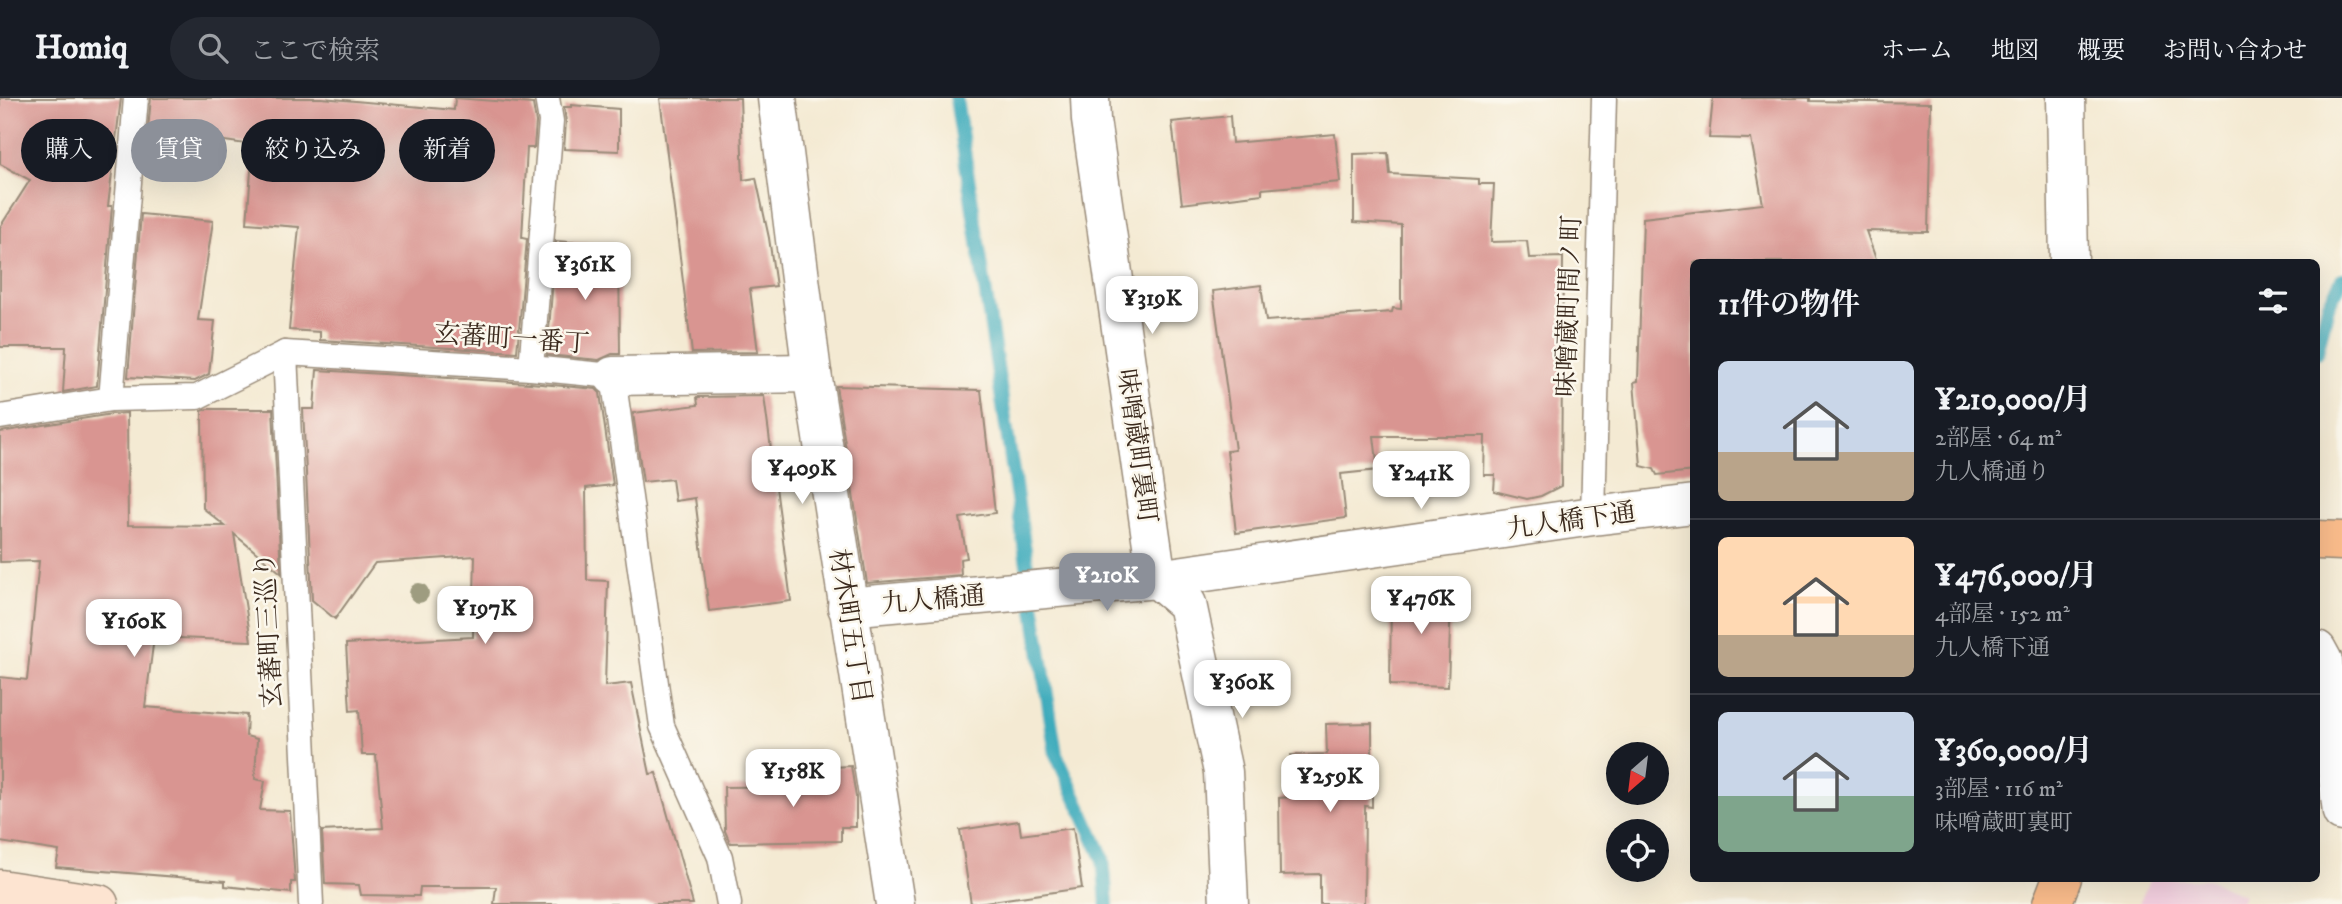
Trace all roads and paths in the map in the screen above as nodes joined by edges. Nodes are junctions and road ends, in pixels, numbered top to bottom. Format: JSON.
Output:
{"nodes":[{"id":1,"x":136,"y":98,"type":"edge"},
{"id":2,"x":547,"y":98,"type":"edge"},
{"id":3,"x":778,"y":98,"type":"edge"},
{"id":4,"x":1090,"y":98,"type":"edge"},
{"id":5,"x":1604,"y":98,"type":"edge"},
{"id":6,"x":2066,"y":98,"type":"edge"},
{"id":7,"x":2069,"y":259,"type":"edge"},
{"id":8,"x":285,"y":353,"type":"junction"},
{"id":9,"x":531,"y":368,"type":"junction"},
{"id":10,"x":812,"y":373,"type":"junction"},
{"id":11,"x":613,"y":376,"type":"junction"},
{"id":12,"x":111,"y":399,"type":"junction"},
{"id":13,"x":0,"y":416,"type":"edge"},
{"id":14,"x":1690,"y":504,"type":"edge"},
{"id":15,"x":1593,"y":516,"type":"junction"},
{"id":16,"x":2320,"y":540,"type":"edge"},
{"id":17,"x":2342,"y":541,"type":"edge"},
{"id":18,"x":1157,"y":579,"type":"junction"},
{"id":19,"x":1036,"y":590,"type":"joint"},
{"id":20,"x":847,"y":607,"type":"junction"},
{"id":21,"x":2320,"y":656,"type":"edge"},
{"id":22,"x":2342,"y":812,"type":"edge"},
{"id":23,"x":2061,"y":882,"type":"edge"},
{"id":24,"x":0,"y":889,"type":"edge"},
{"id":25,"x":99,"y":904,"type":"edge"},
{"id":26,"x":311,"y":904,"type":"edge"},
{"id":27,"x":729,"y":904,"type":"edge"},
{"id":28,"x":895,"y":904,"type":"edge"},
{"id":29,"x":1229,"y":904,"type":"edge"},
{"id":30,"x":2052,"y":904,"type":"edge"}],
"edges":[{"from":1,"to":12,"type":"lane"},
{"from":2,"to":9,"type":"lane"},
{"from":3,"to":10,"type":"street","name":"材木町五丁目"},
{"from":4,"to":18,"type":"street","name":"味噌蔵町裏町"},
{"from":5,"to":15,"type":"lane","name":"味噌蔵町間ノ町"},
{"from":6,"to":7,"type":"street"},
{"from":8,"to":9,"type":"lane","name":"玄蕃町一番丁"},
{"from":8,"to":12,"type":"lane"},
{"from":8,"to":26,"type":"lane","name":"玄蕃町三巡り"},
{"from":9,"to":11,"type":"lane","name":"玄蕃町一番丁"},
{"from":10,"to":11,"type":"street"},
{"from":10,"to":20,"type":"street","name":"材木町五丁目"},
{"from":11,"to":27,"type":"lane","name":"玄蕃町一番丁"},
{"from":12,"to":13,"type":"lane"},
{"from":14,"to":15,"type":"street","name":"九人橋下通"},
{"from":15,"to":18,"type":"street","name":"九人橋下通"},
{"from":16,"to":17,"type":"highway"},
{"from":18,"to":19,"type":"street","name":"九人橋下通"},
{"from":18,"to":29,"type":"street"},
{"from":19,"to":20,"type":"street","name":"九人橋通"},
{"from":20,"to":28,"type":"street","name":"材木町五丁目"},
{"from":21,"to":22,"type":"street"},
{"from":23,"to":30,"type":"highway"},
{"from":24,"to":25,"type":"street"}]}
